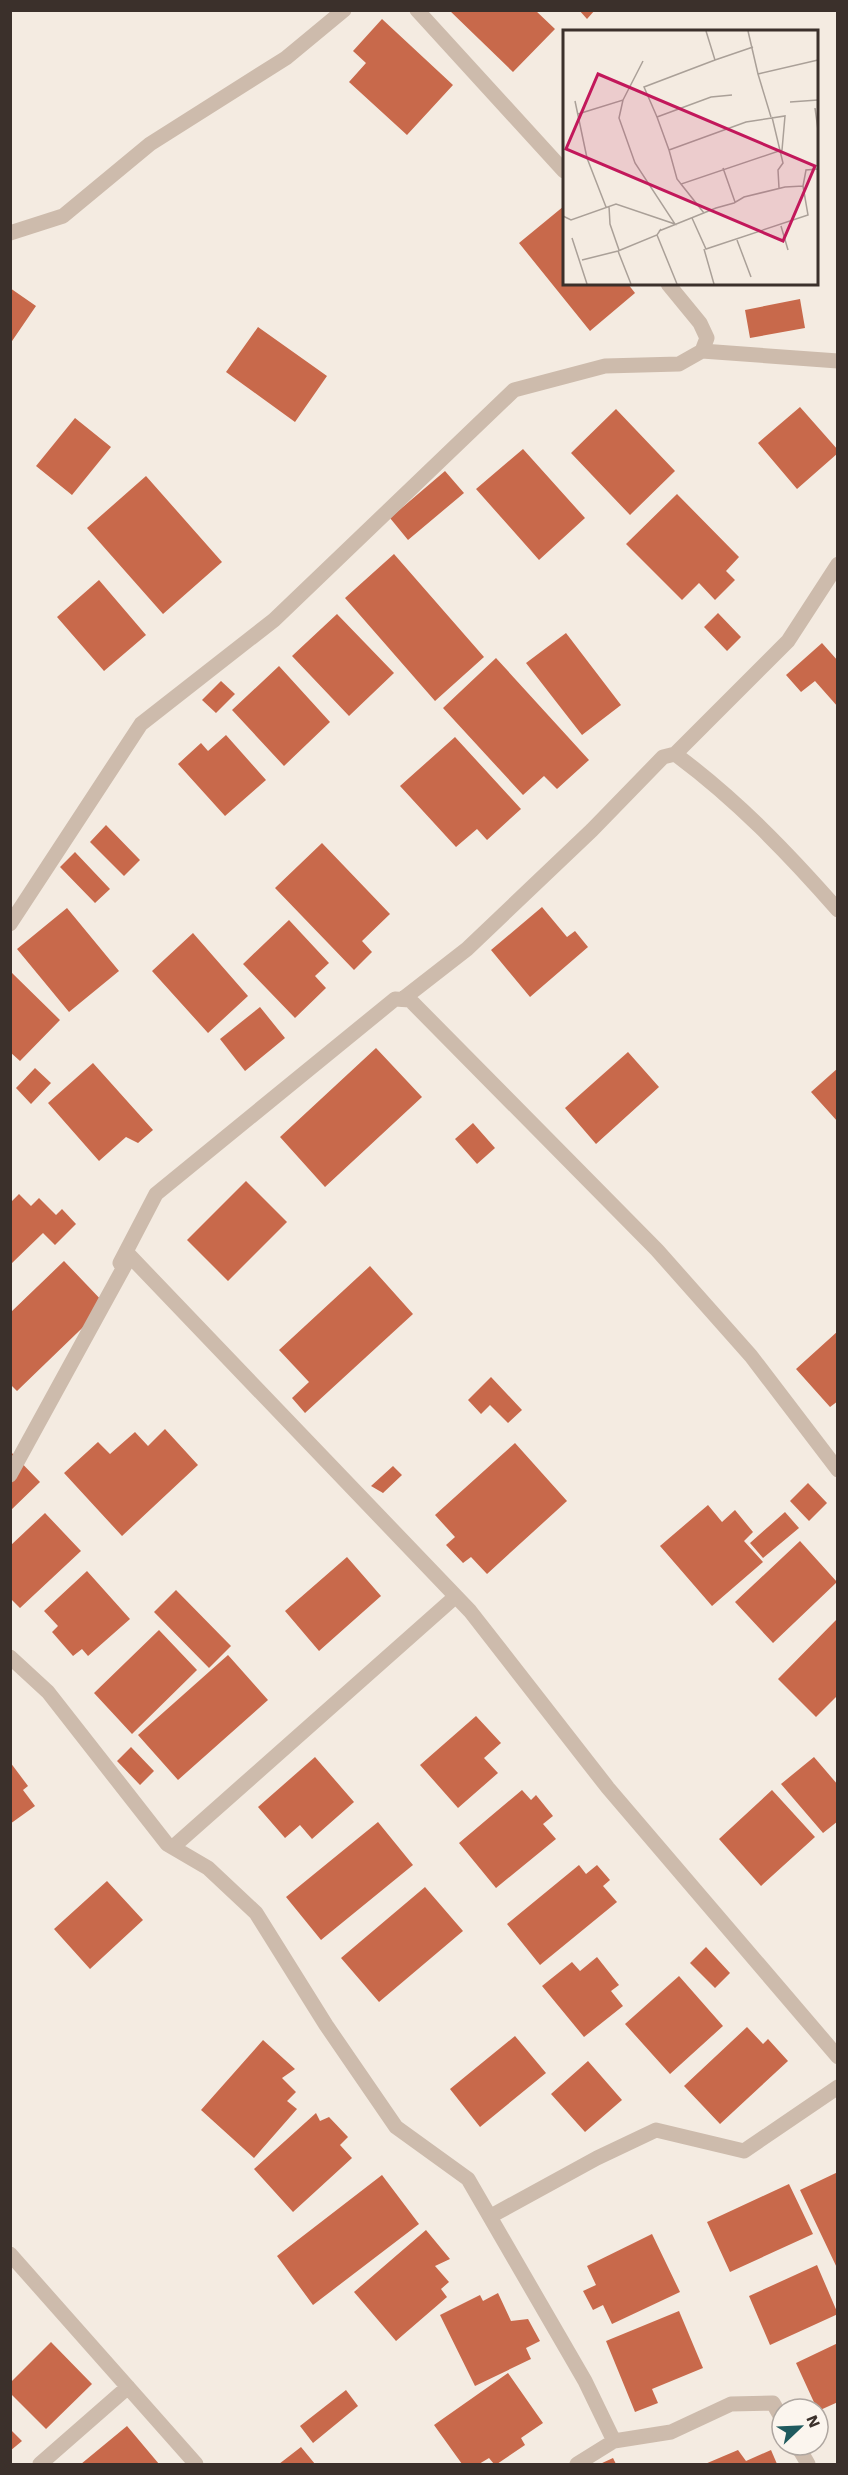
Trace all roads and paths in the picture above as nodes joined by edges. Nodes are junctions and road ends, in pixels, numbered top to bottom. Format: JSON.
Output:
{"nodes":[{"id":1,"x":344,"y":10,"type":"edge"},
{"id":2,"x":417,"y":10,"type":"edge"},
{"id":3,"x":563,"y":170,"type":"edge"},
{"id":4,"x":10,"y":233,"type":"edge"},
{"id":5,"x":669,"y":285,"type":"edge"},
{"id":6,"x":702,"y":351,"type":"junction"},
{"id":7,"x":837,"y":361,"type":"edge"},
{"id":8,"x":837,"y":564,"type":"edge"},
{"id":9,"x":675,"y":754,"type":"junction"},
{"id":10,"x":837,"y":910,"type":"edge"},
{"id":11,"x":10,"y":924,"type":"edge"},
{"id":12,"x":404,"y":998,"type":"junction"},
{"id":13,"x":837,"y":1470,"type":"edge"},
{"id":14,"x":10,"y":1473,"type":"edge"},
{"id":15,"x":455,"y":1596,"type":"junction"},
{"id":16,"x":10,"y":1657,"type":"edge"},
{"id":17,"x":173,"y":1848,"type":"junction"},
{"id":18,"x":837,"y":2057,"type":"edge"},
{"id":19,"x":837,"y":2087,"type":"edge"},
{"id":20,"x":491,"y":2216,"type":"junction"},
{"id":21,"x":10,"y":2254,"type":"edge"},
{"id":22,"x":128,"y":2387,"type":"junction"},
{"id":23,"x":770,"y":2403,"type":"edge"},
{"id":24,"x":614,"y":2441,"type":"junction"},
{"id":25,"x":40,"y":2464,"type":"edge"},
{"id":26,"x":196,"y":2464,"type":"edge"},
{"id":27,"x":577,"y":2464,"type":"edge"}],
"edges":[{"from":1,"to":4,"type":"street"},
{"from":2,"to":3,"type":"street"},
{"from":5,"to":6,"type":"street"},
{"from":6,"to":7,"type":"street"},
{"from":6,"to":11,"type":"street"},
{"from":8,"to":9,"type":"street"},
{"from":9,"to":10,"type":"street"},
{"from":9,"to":12,"type":"street"},
{"from":12,"to":13,"type":"street"},
{"from":12,"to":14,"type":"street"},
{"from":14,"to":15,"type":"street"},
{"from":15,"to":17,"type":"street"},
{"from":15,"to":18,"type":"street"},
{"from":16,"to":17,"type":"street"},
{"from":17,"to":20,"type":"street"},
{"from":19,"to":20,"type":"street"},
{"from":20,"to":24,"type":"street"},
{"from":21,"to":22,"type":"street"},
{"from":22,"to":25,"type":"street"},
{"from":22,"to":26,"type":"street"},
{"from":23,"to":24,"type":"street"},
{"from":24,"to":27,"type":"street"}]}
